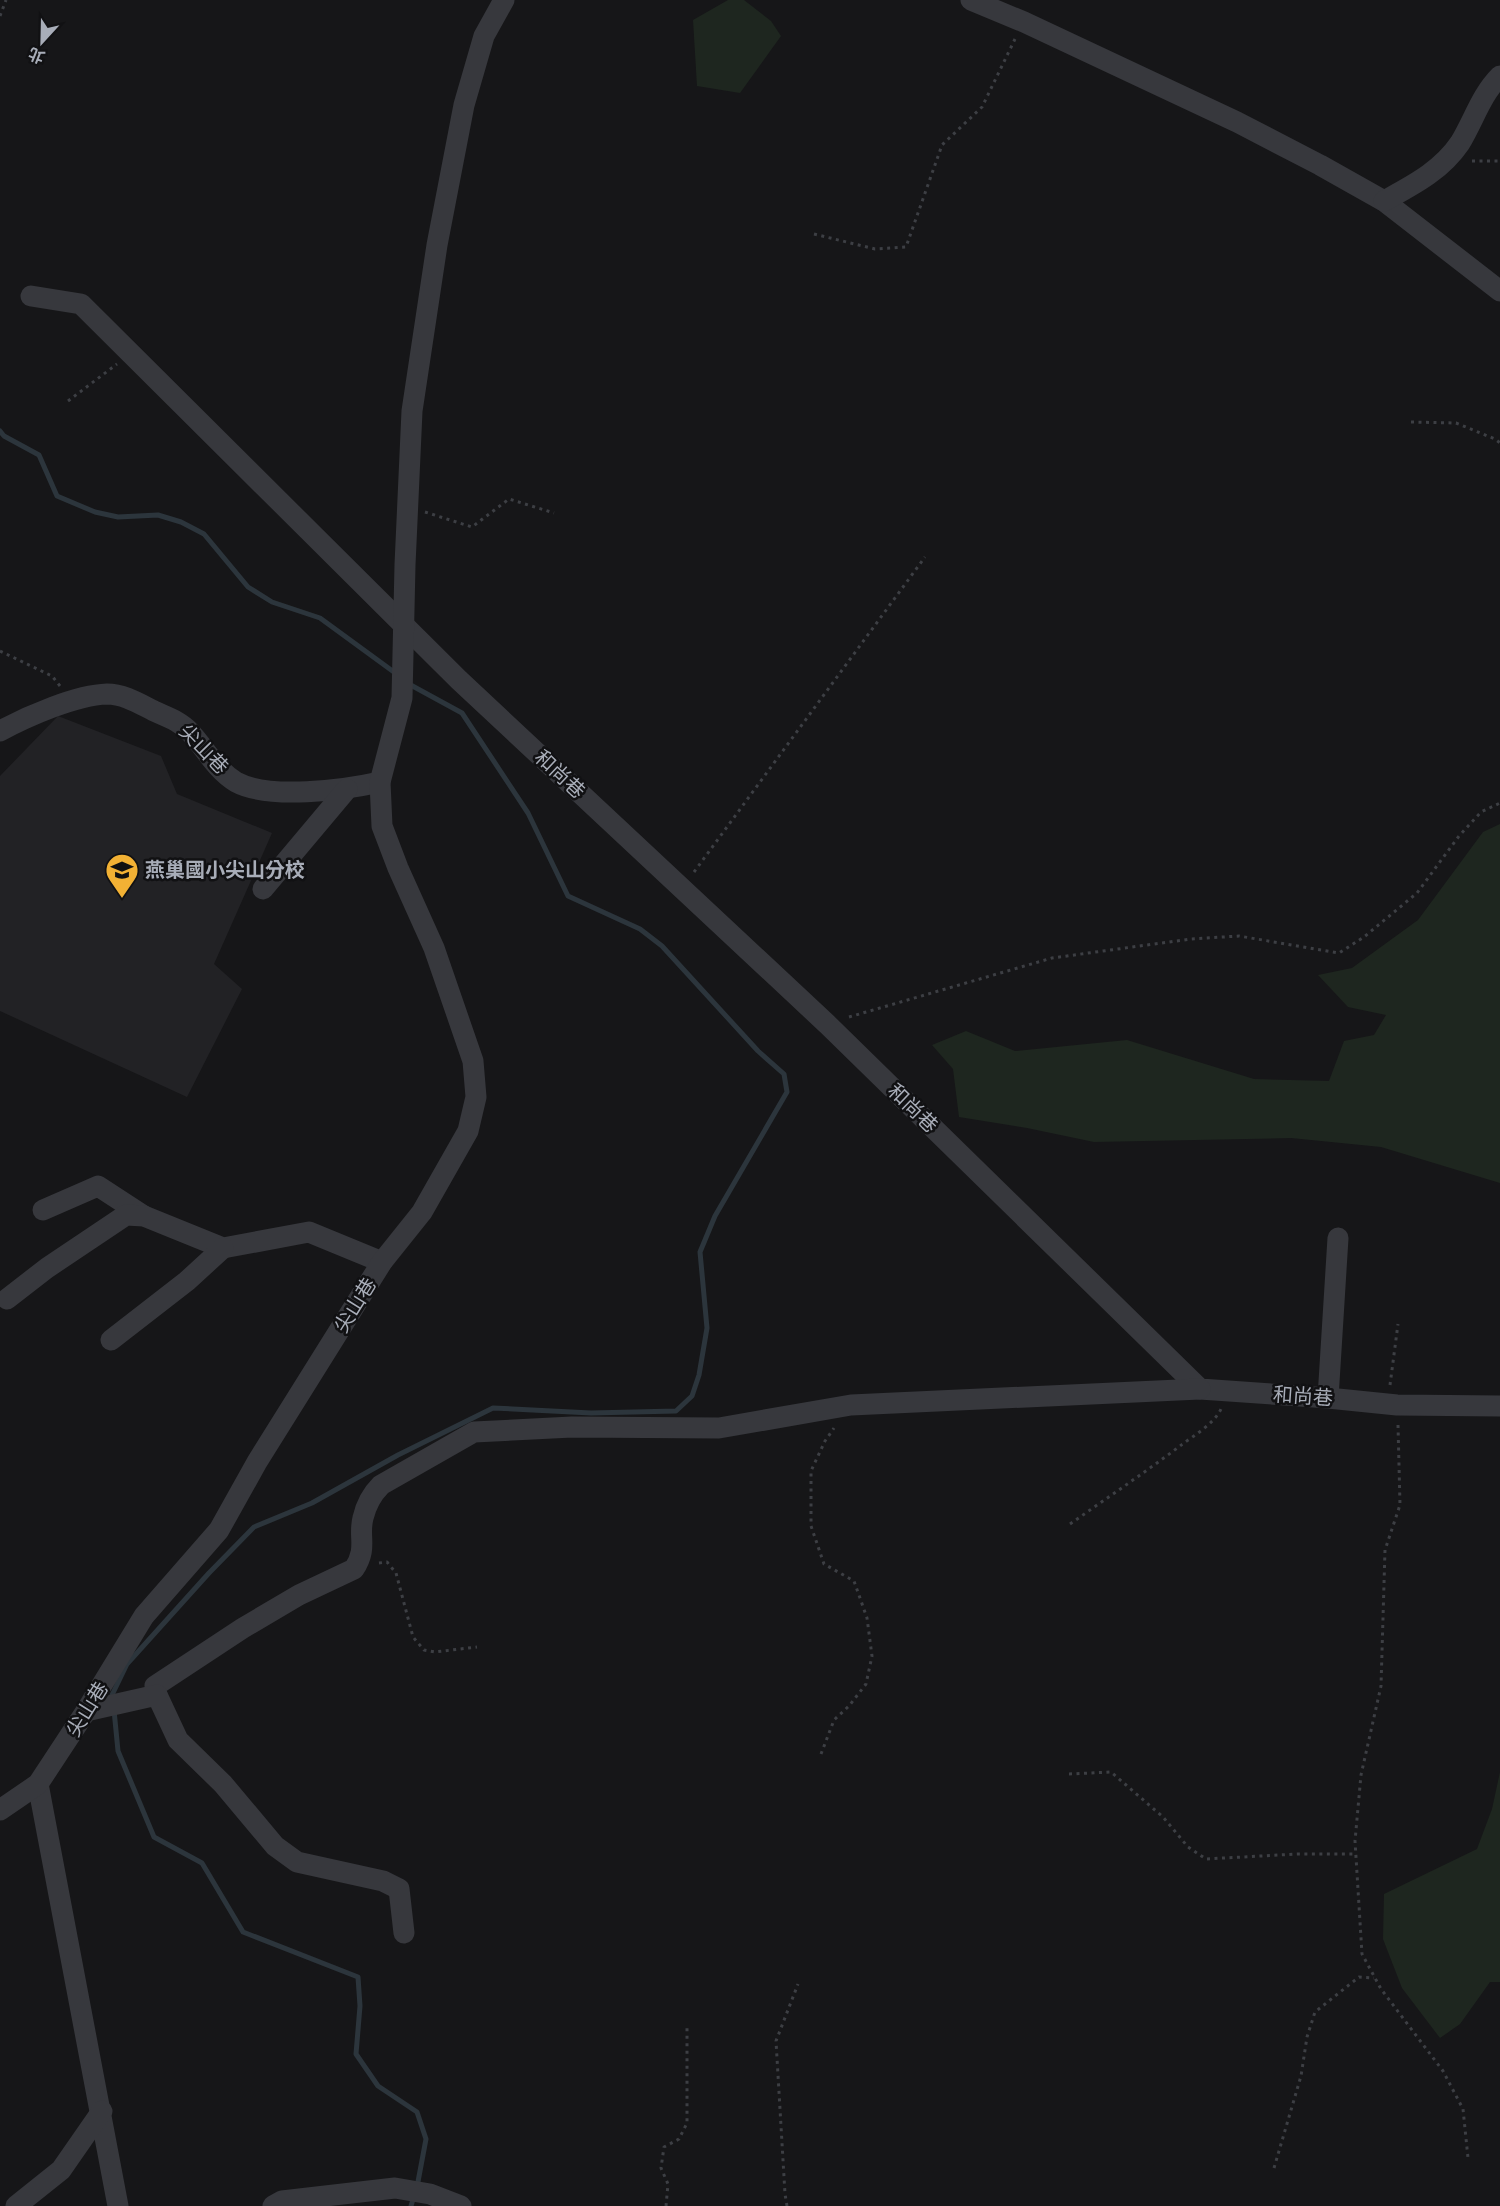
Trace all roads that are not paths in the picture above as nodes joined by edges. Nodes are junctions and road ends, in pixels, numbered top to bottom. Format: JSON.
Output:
{"nodes":[{"id":1,"x":504,"y":0,"type":"edge"},
{"id":2,"x":971,"y":0,"type":"edge"},
{"id":3,"x":1500,"y":76,"type":"edge"},
{"id":4,"x":1384,"y":201,"type":"junction"},
{"id":5,"x":1500,"y":291,"type":"edge"},
{"id":6,"x":31,"y":296,"type":"dead end"},
{"id":7,"x":405,"y":625,"type":"junction"},
{"id":8,"x":0,"y":732,"type":"edge"},
{"id":9,"x":380,"y":783,"type":"junction"},
{"id":10,"x":347,"y":789,"type":"junction"},
{"id":11,"x":263,"y":889,"type":"dead end"},
{"id":12,"x":43,"y":1210,"type":"dead end"},
{"id":13,"x":144,"y":1216,"type":"junction"},
{"id":14,"x":1338,"y":1238,"type":"dead end"},
{"id":15,"x":223,"y":1248,"type":"junction"},
{"id":16,"x":382,"y":1262,"type":"junction"},
{"id":17,"x":7,"y":1299,"type":"dead end"},
{"id":18,"x":111,"y":1340,"type":"dead end"},
{"id":19,"x":1200,"y":1389,"type":"junction"},
{"id":20,"x":1328,"y":1398,"type":"junction"},
{"id":21,"x":1500,"y":1406,"type":"edge"},
{"id":22,"x":157,"y":1695,"type":"junction"},
{"id":23,"x":86,"y":1711,"type":"junction"},
{"id":24,"x":38,"y":1784,"type":"junction"},
{"id":25,"x":0,"y":1810,"type":"edge"},
{"id":26,"x":404,"y":1934,"type":"dead end"},
{"id":27,"x":102,"y":2111,"type":"junction"},
{"id":28,"x":16,"y":2206,"type":"edge"},
{"id":29,"x":118,"y":2206,"type":"edge"},
{"id":30,"x":273,"y":2206,"type":"edge"},
{"id":31,"x":461,"y":2206,"type":"edge"}],
"edges":[{"from":1,"to":7,"type":"street","name":"尖山巷"},
{"from":2,"to":4,"type":"street"},
{"from":3,"to":4,"type":"street"},
{"from":4,"to":5,"type":"street"},
{"from":6,"to":7,"type":"street","name":"和尚巷"},
{"from":7,"to":9,"type":"street","name":"尖山巷"},
{"from":7,"to":19,"type":"street","name":"和尚巷"},
{"from":8,"to":10,"type":"street","name":"尖山巷"},
{"from":9,"to":10,"type":"street","name":"尖山巷"},
{"from":9,"to":16,"type":"street","name":"尖山巷"},
{"from":10,"to":11,"type":"street"},
{"from":12,"to":13,"type":"street"},
{"from":13,"to":15,"type":"street"},
{"from":13,"to":17,"type":"street"},
{"from":14,"to":20,"type":"street"},
{"from":15,"to":16,"type":"street"},
{"from":15,"to":18,"type":"street"},
{"from":16,"to":23,"type":"street","name":"尖山巷"},
{"from":19,"to":20,"type":"street","name":"和尚巷"},
{"from":19,"to":22,"type":"street"},
{"from":20,"to":21,"type":"street","name":"和尚巷"},
{"from":22,"to":23,"type":"street"},
{"from":22,"to":26,"type":"street"},
{"from":23,"to":24,"type":"street","name":"尖山巷"},
{"from":24,"to":25,"type":"street","name":"尖山巷"},
{"from":24,"to":27,"type":"street"},
{"from":27,"to":28,"type":"street"},
{"from":27,"to":29,"type":"street"},
{"from":30,"to":31,"type":"street"}]}
